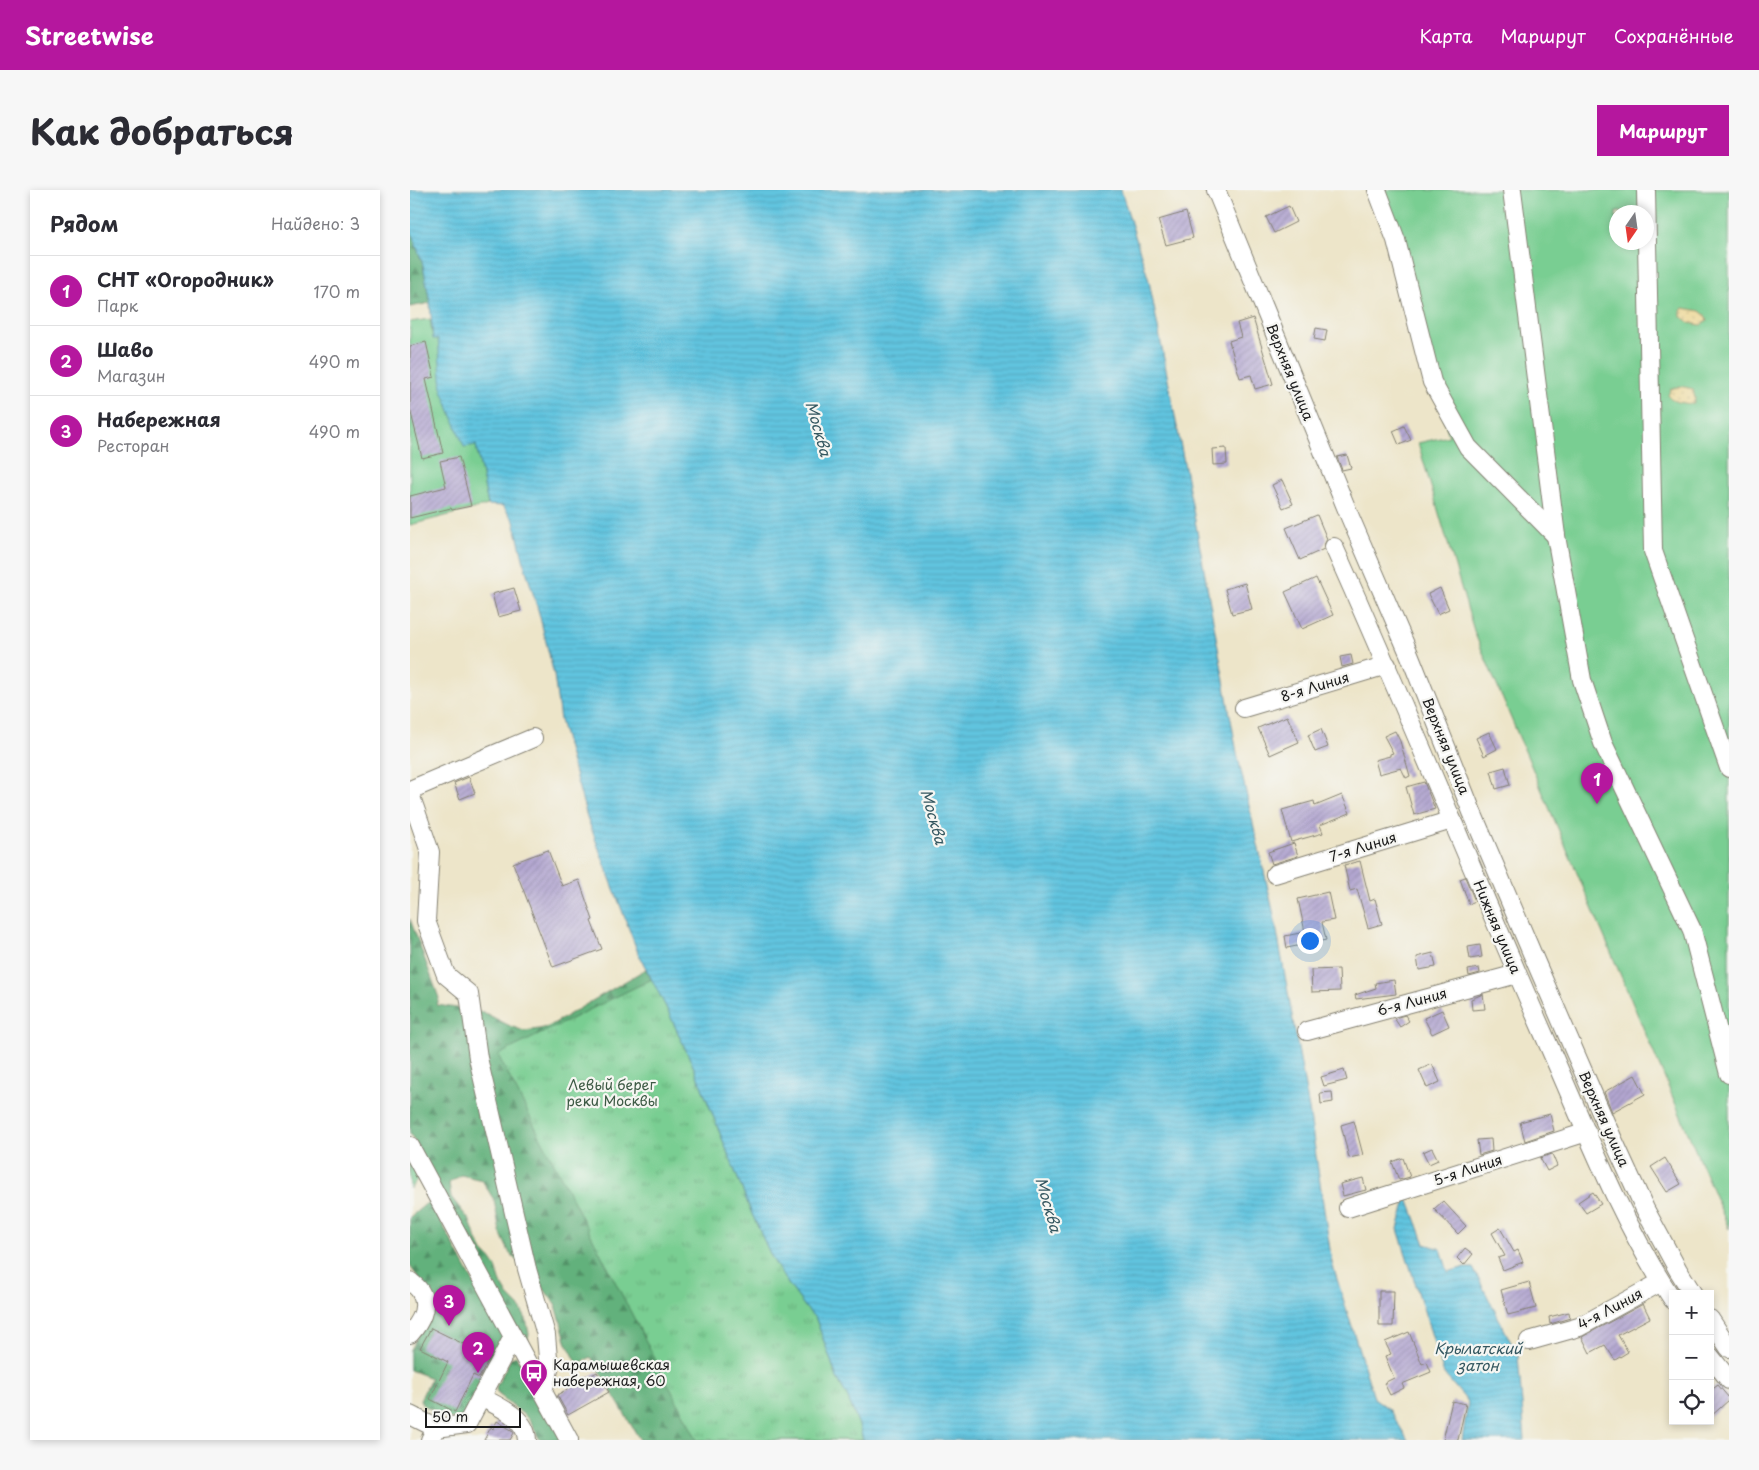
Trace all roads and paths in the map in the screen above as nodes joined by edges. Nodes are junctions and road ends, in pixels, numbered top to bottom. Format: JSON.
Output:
{"nodes":[{"id":1,"x":1216,"y":190,"type":"edge"},
{"id":2,"x":1377,"y":190,"type":"edge"},
{"id":3,"x":1512,"y":190,"type":"edge"},
{"id":4,"x":1646,"y":190,"type":"edge"},
{"id":5,"x":1556,"y":536,"type":"junction"},
{"id":6,"x":1334,"y":548,"type":"dead end"},
{"id":7,"x":1387,"y":665,"type":"junction"},
{"id":8,"x":1244,"y":708,"type":"dead end"},
{"id":9,"x":533,"y":738,"type":"dead end"},
{"id":10,"x":1729,"y":768,"type":"edge"},
{"id":11,"x":410,"y":790,"type":"edge"},
{"id":12,"x":410,"y":794,"type":"edge"},
{"id":13,"x":1452,"y":820,"type":"junction"},
{"id":14,"x":1275,"y":874,"type":"dead end"},
{"id":15,"x":1518,"y":974,"type":"junction"},
{"id":16,"x":1306,"y":1031,"type":"dead end"},
{"id":17,"x":1729,"y":1074,"type":"edge"},
{"id":18,"x":1587,"y":1132,"type":"junction"},
{"id":19,"x":410,"y":1146,"type":"edge"},
{"id":20,"x":1348,"y":1208,"type":"dead end"},
{"id":21,"x":410,"y":1281,"type":"edge"},
{"id":22,"x":1661,"y":1282,"type":"junction"},
{"id":23,"x":1691,"y":1290,"type":"edge"},
{"id":24,"x":1669,"y":1294,"type":"edge"},
{"id":25,"x":1714,"y":1325,"type":"edge"},
{"id":26,"x":410,"y":1334,"type":"edge"},
{"id":27,"x":514,"y":1337,"type":"junction"},
{"id":28,"x":1529,"y":1341,"type":"dead end"},
{"id":29,"x":1729,"y":1348,"type":"edge"},
{"id":30,"x":1714,"y":1361,"type":"edge"},
{"id":31,"x":1729,"y":1380,"type":"edge"},
{"id":32,"x":542,"y":1391,"type":"junction"},
{"id":33,"x":482,"y":1397,"type":"junction"},
{"id":34,"x":410,"y":1414,"type":"edge"},
{"id":35,"x":468,"y":1424,"type":"junction"},
{"id":36,"x":433,"y":1434,"type":"edge"},
{"id":37,"x":459,"y":1440,"type":"edge"},
{"id":38,"x":527,"y":1440,"type":"edge"},
{"id":39,"x":569,"y":1440,"type":"edge"}],
"edges":[{"from":1,"to":23,"type":"street","name":"Верхняя улица"},
{"from":2,"to":5,"type":"street"},
{"from":3,"to":5,"type":"street"},
{"from":4,"to":10,"type":"street"},
{"from":5,"to":17,"type":"street"},
{"from":6,"to":7,"type":"street","name":"Нижняя улица"},
{"from":7,"to":8,"type":"street","name":"8-я Линия"},
{"from":7,"to":13,"type":"street","name":"Нижняя улица"},
{"from":9,"to":11,"type":"street"},
{"from":12,"to":32,"type":"street"},
{"from":13,"to":14,"type":"street","name":"7-я Линия"},
{"from":13,"to":15,"type":"street","name":"Нижняя улица"},
{"from":15,"to":16,"type":"street","name":"6-я Линия"},
{"from":15,"to":18,"type":"street","name":"Нижняя улица"},
{"from":18,"to":20,"type":"street","name":"5-я Линия"},
{"from":18,"to":22,"type":"street","name":"Нижняя улица"},
{"from":19,"to":27,"type":"street"},
{"from":21,"to":26,"type":"street"},
{"from":22,"to":24,"type":"street","name":"Нижняя улица"},
{"from":22,"to":28,"type":"street","name":"4-я Линия"},
{"from":25,"to":29,"type":"street"},
{"from":27,"to":32,"type":"street"},
{"from":27,"to":33,"type":"street"},
{"from":30,"to":31,"type":"street"},
{"from":32,"to":39,"type":"street"},
{"from":33,"to":35,"type":"street"},
{"from":33,"to":38,"type":"street"},
{"from":34,"to":36,"type":"street"},
{"from":35,"to":36,"type":"street"},
{"from":35,"to":37,"type":"street"}]}
